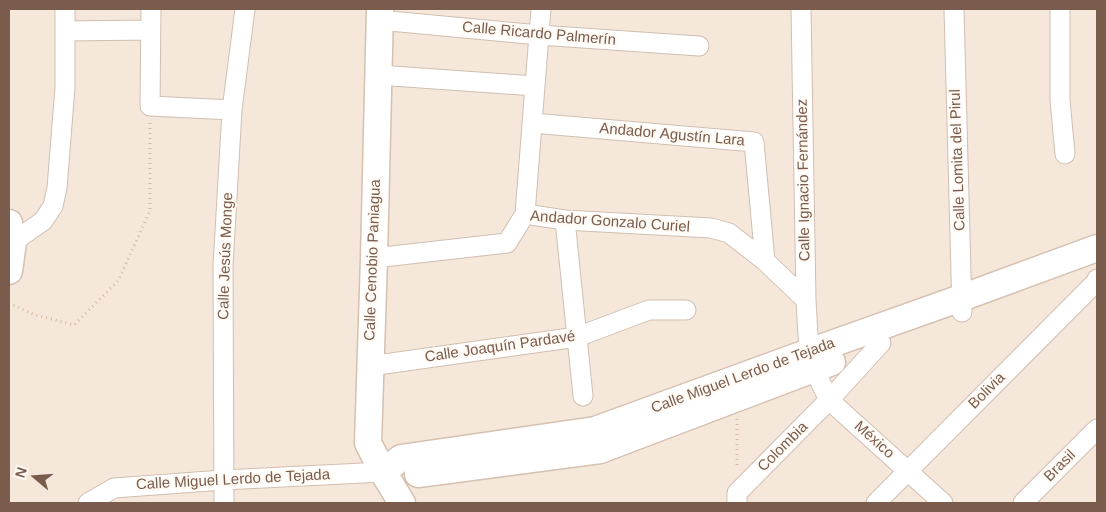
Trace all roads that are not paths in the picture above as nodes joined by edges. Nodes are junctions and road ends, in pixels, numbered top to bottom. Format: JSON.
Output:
{"nodes":[{"id":1,"x":64,"y":9,"type":"edge"},
{"id":2,"x":151,"y":9,"type":"edge"},
{"id":3,"x":245,"y":9,"type":"edge"},
{"id":4,"x":541,"y":9,"type":"edge"},
{"id":5,"x":801,"y":9,"type":"edge"},
{"id":6,"x":954,"y":9,"type":"edge"},
{"id":7,"x":1060,"y":9,"type":"edge"},
{"id":8,"x":380,"y":14,"type":"edge"},
{"id":9,"x":150,"y":30,"type":"junction"},
{"id":10,"x":65,"y":31,"type":"junction"},
{"id":11,"x":539,"y":35,"type":"junction"},
{"id":12,"x":699,"y":46,"type":"dead end"},
{"id":13,"x":378,"y":76,"type":"junction"},
{"id":14,"x":535,"y":86,"type":"junction"},
{"id":15,"x":232,"y":110,"type":"junction"},
{"id":16,"x":532,"y":123,"type":"junction"},
{"id":17,"x":1065,"y":154,"type":"dead end"},
{"id":18,"x":525,"y":214,"type":"junction"},
{"id":19,"x":565,"y":220,"type":"junction"},
{"id":20,"x":11,"y":232,"type":"edge"},
{"id":21,"x":1097,"y":248,"type":"edge"},
{"id":22,"x":374,"y":258,"type":"junction"},
{"id":23,"x":765,"y":261,"type":"junction"},
{"id":24,"x":1097,"y":265,"type":"edge"},
{"id":25,"x":9,"y":271,"type":"edge"},
{"id":26,"x":1097,"y":279,"type":"edge"},
{"id":27,"x":806,"y":300,"type":"junction"},
{"id":28,"x":962,"y":305,"type":"junction"},
{"id":29,"x":686,"y":310,"type":"dead end"},
{"id":30,"x":577,"y":337,"type":"junction"},
{"id":31,"x":881,"y":344,"type":"junction"},
{"id":32,"x":811,"y":360,"type":"junction"},
{"id":33,"x":370,"y":366,"type":"junction"},
{"id":34,"x":583,"y":396,"type":"dead end"},
{"id":35,"x":830,"y":400,"type":"junction"},
{"id":36,"x":1097,"y":430,"type":"edge"},
{"id":37,"x":908,"y":471,"type":"junction"},
{"id":38,"x":383,"y":472,"type":"junction"},
{"id":39,"x":223,"y":480,"type":"junction"},
{"id":40,"x":737,"y":498,"type":"edge"},
{"id":41,"x":88,"y":503,"type":"edge"},
{"id":42,"x":224,"y":503,"type":"edge"},
{"id":43,"x":402,"y":503,"type":"edge"},
{"id":44,"x":876,"y":503,"type":"edge"},
{"id":45,"x":942,"y":503,"type":"edge"},
{"id":46,"x":1023,"y":503,"type":"edge"}],
"edges":[{"from":1,"to":10,"type":"street"},
{"from":2,"to":9,"type":"street"},
{"from":3,"to":15,"type":"street","name":"Calle Jesús Monge"},
{"from":4,"to":11,"type":"street"},
{"from":5,"to":27,"type":"street","name":"Calle Ignacio Fernández"},
{"from":6,"to":28,"type":"street","name":"Calle Lomita del Pirul"},
{"from":7,"to":17,"type":"street"},
{"from":8,"to":11,"type":"street","name":"Calle Ricardo Palmerín"},
{"from":8,"to":13,"type":"street","name":"Calle Cenobio Paniagua"},
{"from":9,"to":10,"type":"street"},
{"from":9,"to":15,"type":"street"},
{"from":10,"to":20,"type":"street"},
{"from":11,"to":12,"type":"street","name":"Calle Ricardo Palmerín"},
{"from":11,"to":14,"type":"street"},
{"from":13,"to":14,"type":"street"},
{"from":13,"to":22,"type":"street","name":"Calle Cenobio Paniagua"},
{"from":14,"to":16,"type":"street"},
{"from":15,"to":39,"type":"street","name":"Calle Jesús Monge"},
{"from":16,"to":18,"type":"street"},
{"from":16,"to":23,"type":"street","name":"Andador Agustín Lara"},
{"from":18,"to":19,"type":"street","name":"Andador Gonzalo Curiel"},
{"from":18,"to":22,"type":"street","name":"Andador Gonzalo Curiel"},
{"from":19,"to":23,"type":"street","name":"Andador Gonzalo Curiel"},
{"from":19,"to":30,"type":"street"},
{"from":20,"to":25,"type":"street"},
{"from":21,"to":28,"type":"street","name":"Calle Miguel Lerdo de Tejada"},
{"from":22,"to":33,"type":"street","name":"Calle Cenobio Paniagua"},
{"from":23,"to":27,"type":"street","name":"Andador Gonzalo Curiel"},
{"from":24,"to":28,"type":"street","name":"Calle Miguel Lerdo de Tejada"},
{"from":26,"to":37,"type":"street","name":"Bolivia"},
{"from":27,"to":32,"type":"street","name":"Calle Ignacio Fernández"},
{"from":28,"to":31,"type":"street","name":"Calle Miguel Lerdo de Tejada"},
{"from":28,"to":32,"type":"street","name":"Calle Miguel Lerdo de Tejada"},
{"from":29,"to":30,"type":"street","name":"Calle Joaquín Pardavé"},
{"from":30,"to":33,"type":"street","name":"Calle Joaquín Pardavé"},
{"from":30,"to":34,"type":"street"},
{"from":31,"to":32,"type":"street","name":"Calle Miguel Lerdo de Tejada"},
{"from":31,"to":35,"type":"street","name":"Colombia"},
{"from":32,"to":35,"type":"street","name":"México"},
{"from":32,"to":38,"type":"street","name":"Calle Miguel Lerdo de Tejada"},
{"from":33,"to":38,"type":"street","name":"Calle Cenobio Paniagua"},
{"from":35,"to":37,"type":"street","name":"México"},
{"from":35,"to":40,"type":"street","name":"Colombia"},
{"from":36,"to":46,"type":"street","name":"Brasil"},
{"from":37,"to":44,"type":"street","name":"Bolivia"},
{"from":37,"to":45,"type":"street","name":"México"},
{"from":38,"to":39,"type":"street","name":"Calle Miguel Lerdo de Tejada"},
{"from":38,"to":43,"type":"street","name":"Calle Cenobio Paniagua"},
{"from":39,"to":41,"type":"street","name":"Calle Miguel Lerdo de Tejada"},
{"from":39,"to":42,"type":"street","name":"Calle Jesús Monge"}]}
